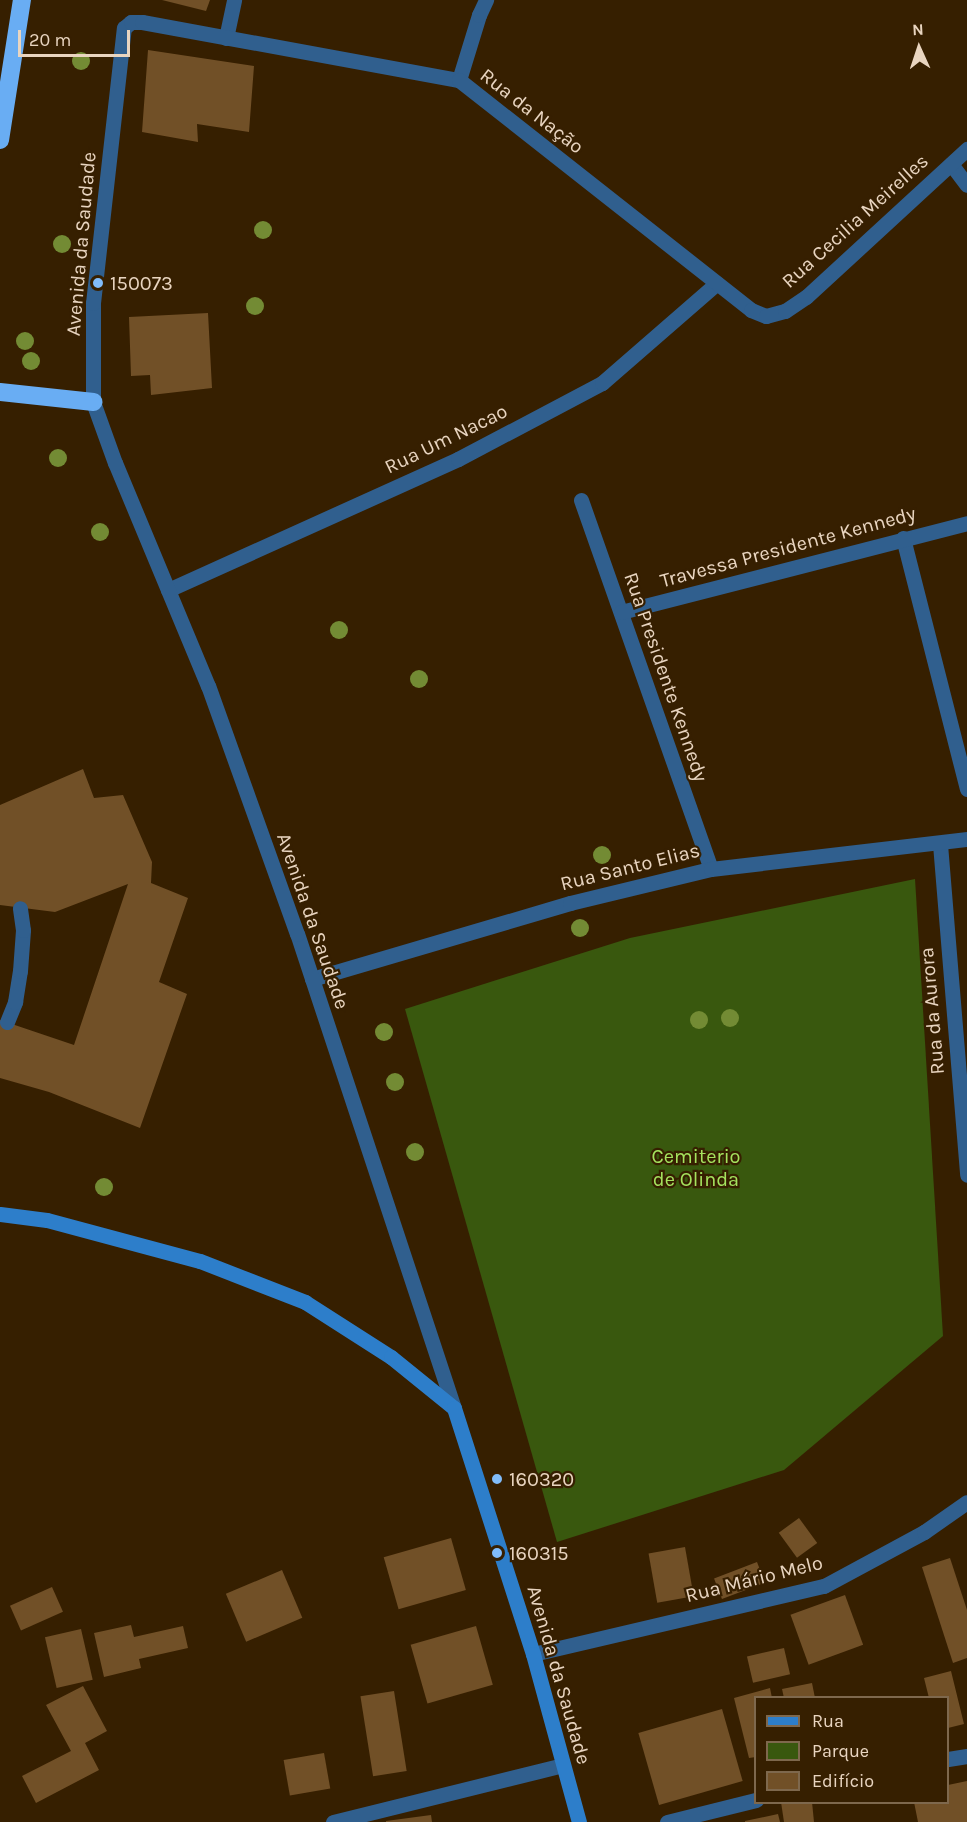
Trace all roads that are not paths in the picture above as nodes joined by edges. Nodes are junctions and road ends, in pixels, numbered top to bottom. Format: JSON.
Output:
{"nodes":[{"id":1,"x":22,"y":0,"type":"edge"},
{"id":2,"x":234,"y":0,"type":"edge"},
{"id":3,"x":486,"y":0,"type":"edge"},
{"id":4,"x":124,"y":28,"type":"joint"},
{"id":5,"x":226,"y":38,"type":"junction"},
{"id":6,"x":459,"y":80,"type":"junction"},
{"id":7,"x":0,"y":140,"type":"edge"},
{"id":8,"x":967,"y":149,"type":"edge"},
{"id":9,"x":951,"y":164,"type":"junction"},
{"id":10,"x":967,"y":185,"type":"edge"},
{"id":11,"x":717,"y":283,"type":"junction"},
{"id":12,"x":766,"y":316,"type":"joint"},
{"id":13,"x":0,"y":392,"type":"edge"},
{"id":14,"x":93,"y":402,"type":"junction"},
{"id":15,"x":581,"y":500,"type":"dead end"},
{"id":16,"x":967,"y":523,"type":"edge"},
{"id":17,"x":903,"y":538,"type":"junction"},
{"id":18,"x":168,"y":590,"type":"junction"},
{"id":19,"x":621,"y":612,"type":"junction"},
{"id":20,"x":967,"y":789,"type":"edge"},
{"id":21,"x":967,"y":839,"type":"edge"},
{"id":22,"x":940,"y":844,"type":"junction"},
{"id":23,"x":711,"y":869,"type":"junction"},
{"id":24,"x":20,"y":908,"type":"dead end"},
{"id":25,"x":312,"y":979,"type":"junction"},
{"id":26,"x":7,"y":1022,"type":"dead end"},
{"id":27,"x":967,"y":1174,"type":"edge"},
{"id":28,"x":0,"y":1214,"type":"edge"},
{"id":29,"x":454,"y":1408,"type":"junction"},
{"id":30,"x":967,"y":1503,"type":"edge"},
{"id":31,"x":533,"y":1654,"type":"junction"},
{"id":32,"x":967,"y":1756,"type":"edge"},
{"id":33,"x":949,"y":1759,"type":"edge"},
{"id":34,"x":563,"y":1765,"type":"junction"},
{"id":35,"x":754,"y":1800,"type":"edge"},
{"id":36,"x":333,"y":1822,"type":"edge"},
{"id":37,"x":579,"y":1822,"type":"edge"},
{"id":38,"x":667,"y":1822,"type":"edge"}],
"edges":[{"from":1,"to":7,"type":"highway"},
{"from":2,"to":5,"type":"street"},
{"from":3,"to":6,"type":"street"},
{"from":4,"to":5,"type":"street","name":"Rua da Nação"},
{"from":4,"to":14,"type":"street","name":"Avenida da Saudade"},
{"from":5,"to":6,"type":"street","name":"Rua da Nação"},
{"from":6,"to":11,"type":"street","name":"Rua da Nação"},
{"from":8,"to":9,"type":"street","name":"Rua Cecilia Meirelles"},
{"from":9,"to":10,"type":"street"},
{"from":9,"to":12,"type":"street","name":"Rua Cecilia Meirelles"},
{"from":11,"to":12,"type":"street","name":"Rua da Nação"},
{"from":11,"to":18,"type":"street","name":"Rua Um Nacao"},
{"from":13,"to":14,"type":"highway"},
{"from":14,"to":18,"type":"street","name":"Avenida da Saudade"},
{"from":15,"to":19,"type":"street","name":"Rua Presidente Kennedy"},
{"from":16,"to":17,"type":"street","name":"Travessa Presidente Kennedy"},
{"from":17,"to":19,"type":"street","name":"Travessa Presidente Kennedy"},
{"from":17,"to":20,"type":"street"},
{"from":18,"to":25,"type":"street","name":"Avenida da Saudade"},
{"from":19,"to":23,"type":"street","name":"Rua Presidente Kennedy"},
{"from":21,"to":22,"type":"street","name":"Rua Santo Elias"},
{"from":22,"to":23,"type":"street","name":"Rua Santo Elias"},
{"from":22,"to":27,"type":"street","name":"Rua da Aurora"},
{"from":23,"to":25,"type":"street","name":"Rua Santo Elias"},
{"from":24,"to":26,"type":"street"},
{"from":25,"to":29,"type":"street","name":"Avenida da Saudade"},
{"from":28,"to":29,"type":"street"},
{"from":29,"to":31,"type":"street","name":"Avenida da Saudade"},
{"from":30,"to":31,"type":"street","name":"Rua Mário Melo"},
{"from":31,"to":34,"type":"street","name":"Avenida da Saudade"},
{"from":32,"to":33,"type":"street"},
{"from":34,"to":36,"type":"street"},
{"from":34,"to":37,"type":"street","name":"Avenida da Saudade"},
{"from":35,"to":38,"type":"street"}]}
